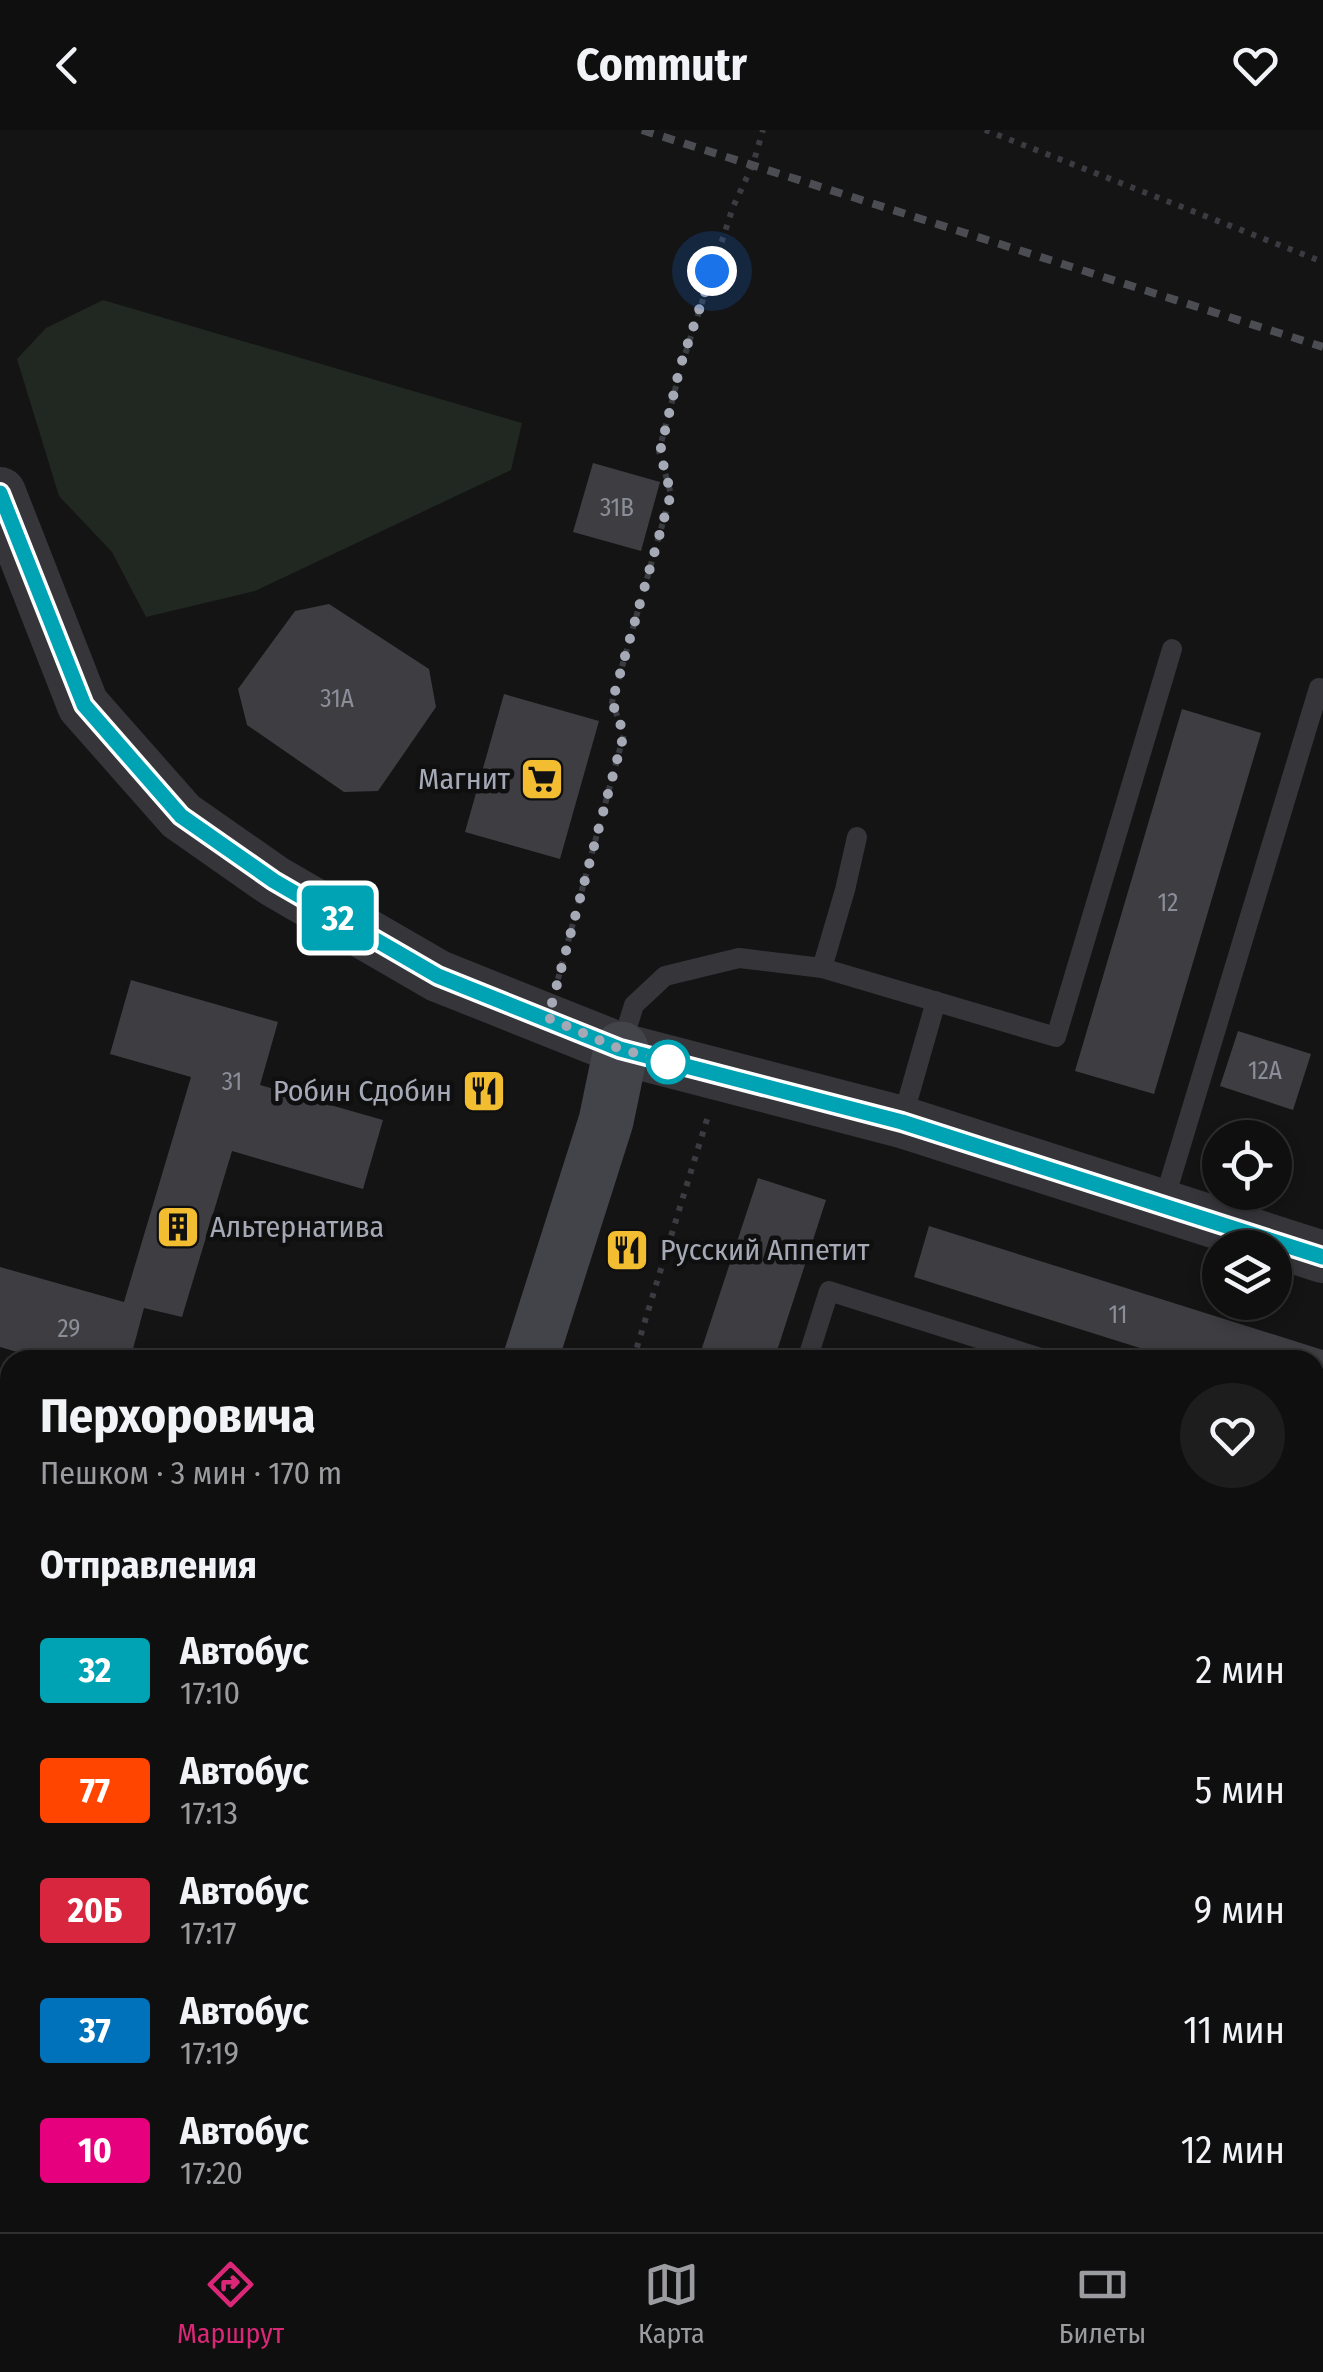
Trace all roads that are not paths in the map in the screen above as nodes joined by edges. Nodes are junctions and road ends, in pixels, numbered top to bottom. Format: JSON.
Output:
{"nodes":[{"id":1,"x":0,"y":492,"type":"edge"},
{"id":2,"x":1172,"y":648,"type":"dead end"},
{"id":3,"x":1323,"y":690,"type":"edge"},
{"id":4,"x":857,"y":837,"type":"dead end"},
{"id":5,"x":822,"y":968,"type":"junction"},
{"id":6,"x":936,"y":1002,"type":"junction"},
{"id":7,"x":620,"y":1049,"type":"junction"},
{"id":8,"x":902,"y":1122,"type":"junction"},
{"id":9,"x":1162,"y":1206,"type":"junction"},
{"id":10,"x":1323,"y":1257,"type":"edge"},
{"id":11,"x":533,"y":1350,"type":"edge"},
{"id":12,"x":810,"y":1350,"type":"edge"},
{"id":13,"x":1015,"y":1350,"type":"edge"}],
"edges":[{"from":1,"to":7,"type":"street"},
{"from":2,"to":6,"type":"lane"},
{"from":3,"to":9,"type":"lane"},
{"from":4,"to":5,"type":"lane"},
{"from":5,"to":6,"type":"lane"},
{"from":5,"to":7,"type":"lane"},
{"from":6,"to":8,"type":"lane"},
{"from":7,"to":8,"type":"street"},
{"from":7,"to":11,"type":"main road"},
{"from":8,"to":9,"type":"street"},
{"from":9,"to":10,"type":"street"},
{"from":12,"to":13,"type":"lane"}]}
